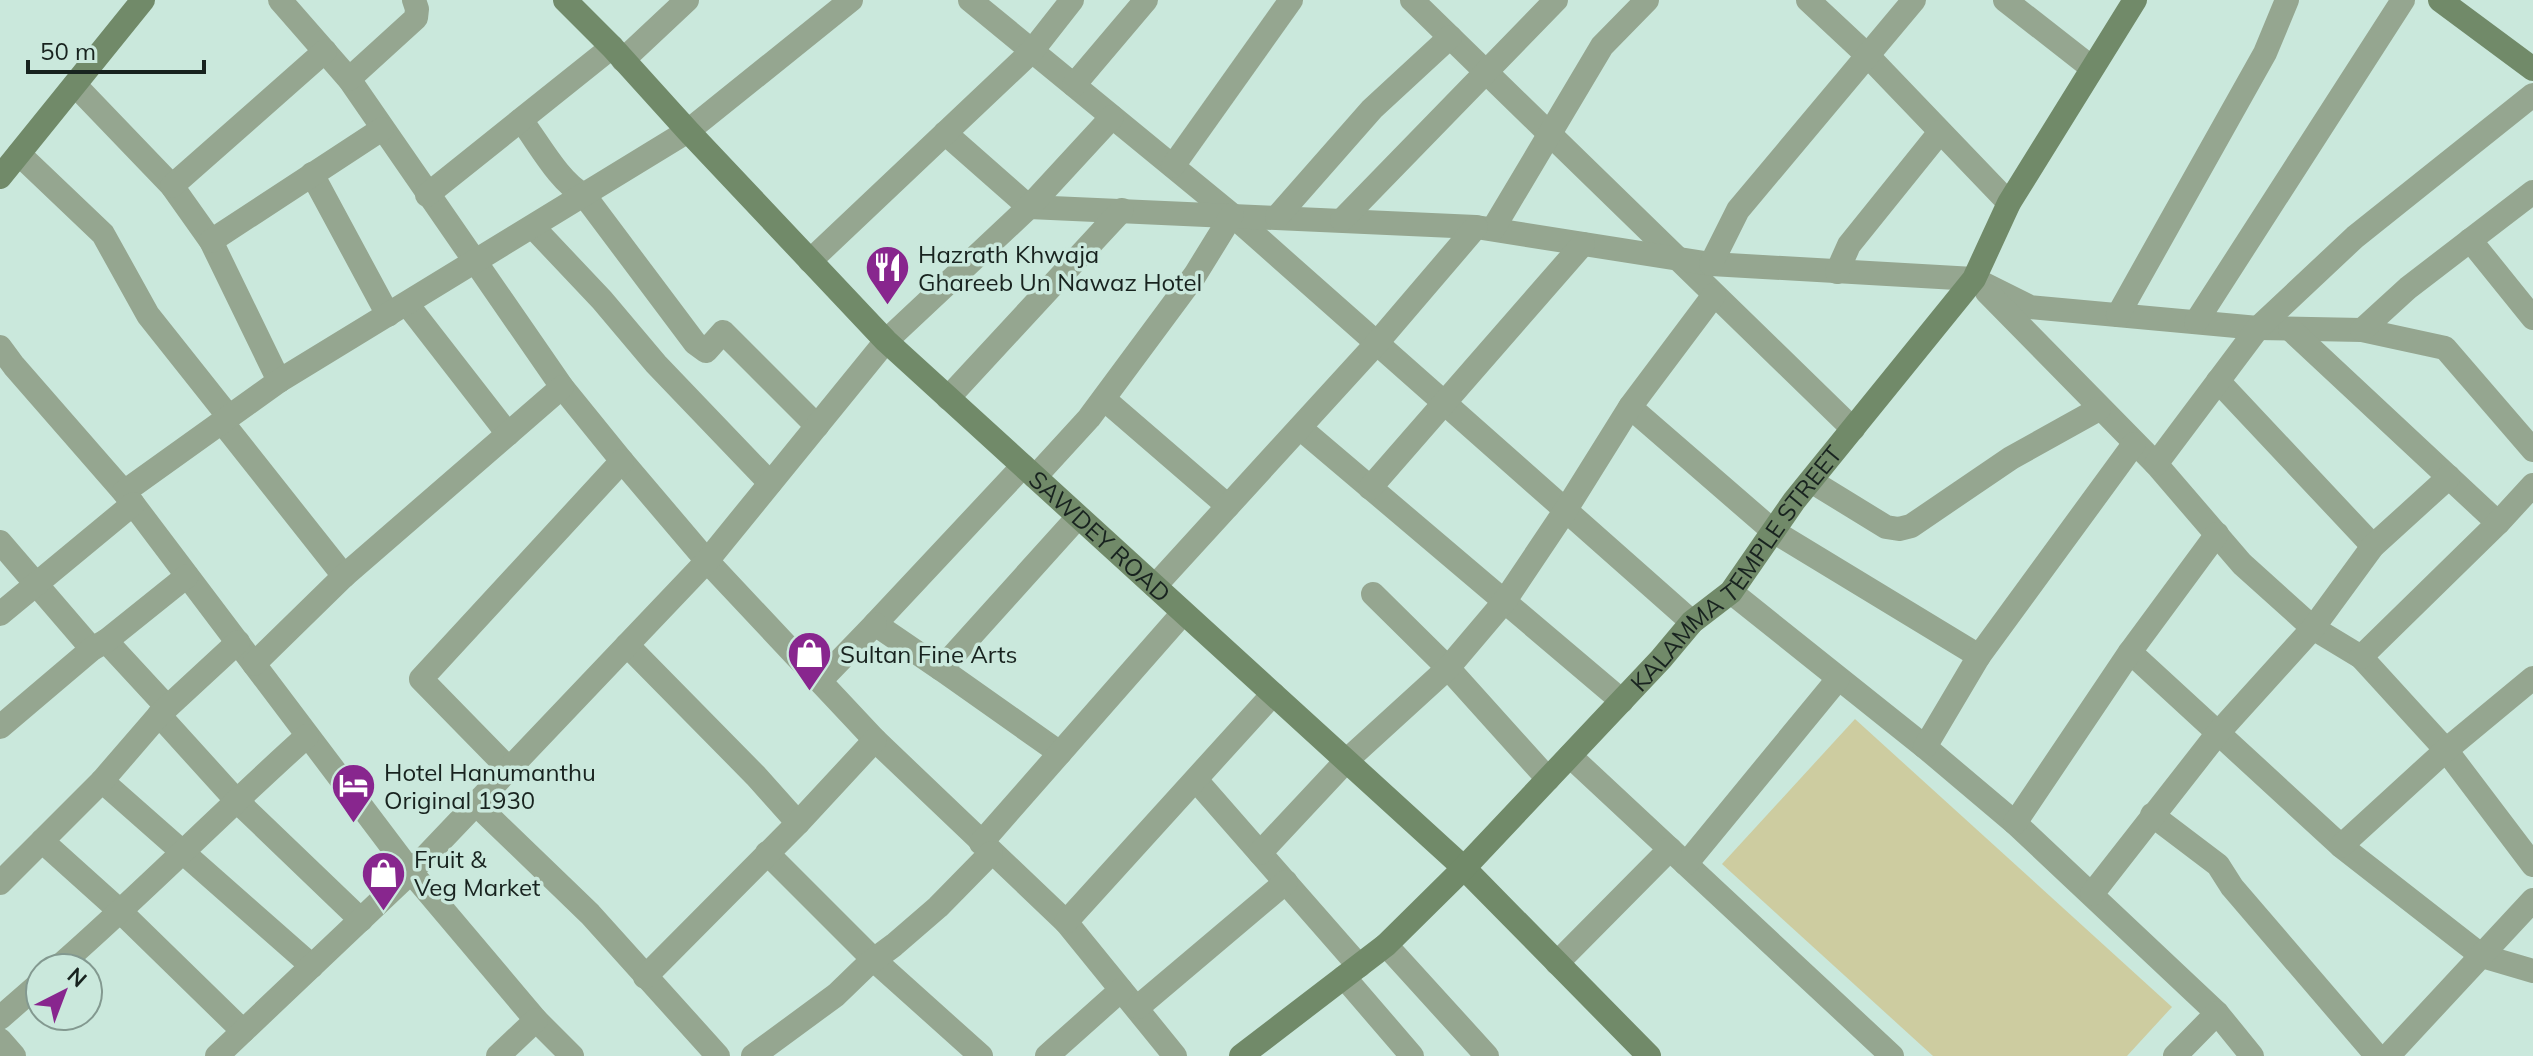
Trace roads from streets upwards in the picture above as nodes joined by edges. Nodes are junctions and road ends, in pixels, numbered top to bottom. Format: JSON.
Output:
{"nodes":[{"id":1,"x":143,"y":0,"type":"edge"},
{"id":2,"x":280,"y":0,"type":"edge"},
{"id":3,"x":414,"y":0,"type":"edge"},
{"id":4,"x":565,"y":0,"type":"edge"},
{"id":5,"x":687,"y":0,"type":"edge"},
{"id":6,"x":851,"y":0,"type":"edge"},
{"id":7,"x":970,"y":0,"type":"edge"},
{"id":8,"x":1072,"y":0,"type":"edge"},
{"id":9,"x":1146,"y":0,"type":"edge"},
{"id":10,"x":1291,"y":0,"type":"edge"},
{"id":11,"x":1412,"y":0,"type":"edge"},
{"id":12,"x":1556,"y":0,"type":"edge"},
{"id":13,"x":1647,"y":0,"type":"edge"},
{"id":14,"x":1809,"y":0,"type":"edge"},
{"id":15,"x":1914,"y":0,"type":"edge"},
{"id":16,"x":2005,"y":0,"type":"edge"},
{"id":17,"x":2135,"y":0,"type":"edge"},
{"id":18,"x":2287,"y":0,"type":"edge"},
{"id":19,"x":2403,"y":0,"type":"edge"},
{"id":20,"x":2440,"y":0,"type":"edge"},
{"id":21,"x":1450,"y":37,"type":"junction"},
{"id":22,"x":325,"y":51,"type":"junction"},
{"id":23,"x":1032,"y":51,"type":"junction"},
{"id":24,"x":618,"y":53,"type":"junction"},
{"id":25,"x":1868,"y":56,"type":"junction"},
{"id":26,"x":2092,"y":68,"type":"junction"},
{"id":27,"x":2533,"y":69,"type":"edge"},
{"id":28,"x":1487,"y":73,"type":"junction"},
{"id":29,"x":349,"y":79,"type":"junction"},
{"id":30,"x":75,"y":85,"type":"junction"},
{"id":31,"x":1074,"y":85,"type":"junction"},
{"id":32,"x":2533,"y":95,"type":"edge"},
{"id":33,"x":1112,"y":117,"type":"junction"},
{"id":34,"x":521,"y":120,"type":"junction"},
{"id":35,"x":382,"y":129,"type":"junction"},
{"id":36,"x":688,"y":131,"type":"junction"},
{"id":37,"x":1940,"y":132,"type":"junction"},
{"id":38,"x":945,"y":133,"type":"junction"},
{"id":39,"x":1549,"y":135,"type":"junction"},
{"id":40,"x":19,"y":154,"type":"junction"},
{"id":41,"x":1173,"y":166,"type":"junction"},
{"id":42,"x":312,"y":174,"type":"junction"},
{"id":43,"x":0,"y":177,"type":"edge"},
{"id":44,"x":172,"y":186,"type":"junction"},
{"id":45,"x":2533,"y":192,"type":"edge"},
{"id":46,"x":427,"y":195,"type":"junction"},
{"id":47,"x":584,"y":195,"type":"junction"},
{"id":48,"x":2009,"y":203,"type":"junction"},
{"id":49,"x":1029,"y":207,"type":"junction"},
{"id":50,"x":1122,"y":210,"type":"junction"},
{"id":51,"x":1232,"y":215,"type":"junction"},
{"id":52,"x":1277,"y":217,"type":"junction"},
{"id":53,"x":1342,"y":220,"type":"junction"},
{"id":54,"x":533,"y":227,"type":"junction"},
{"id":55,"x":1485,"y":228,"type":"junction"},
{"id":56,"x":2470,"y":240,"type":"junction"},
{"id":57,"x":211,"y":241,"type":"junction"},
{"id":58,"x":1583,"y":244,"type":"junction"},
{"id":59,"x":1676,"y":260,"type":"junction"},
{"id":60,"x":810,"y":261,"type":"junction"},
{"id":61,"x":475,"y":263,"type":"junction"},
{"id":62,"x":1711,"y":264,"type":"junction"},
{"id":63,"x":1837,"y":272,"type":"junction"},
{"id":64,"x":1974,"y":279,"type":"junction"},
{"id":65,"x":1714,"y":295,"type":"junction"},
{"id":66,"x":397,"y":310,"type":"junction"},
{"id":67,"x":2118,"y":315,"type":"junction"},
{"id":68,"x":2533,"y":318,"type":"edge"},
{"id":69,"x":2196,"y":322,"type":"junction"},
{"id":70,"x":2258,"y":328,"type":"junction"},
{"id":71,"x":2290,"y":329,"type":"junction"},
{"id":72,"x":2362,"y":330,"type":"junction"},
{"id":73,"x":886,"y":341,"type":"junction"},
{"id":74,"x":1376,"y":344,"type":"junction"},
{"id":75,"x":0,"y":347,"type":"edge"},
{"id":76,"x":279,"y":381,"type":"junction"},
{"id":77,"x":2218,"y":381,"type":"junction"},
{"id":78,"x":562,"y":387,"type":"junction"},
{"id":79,"x":948,"y":398,"type":"junction"},
{"id":80,"x":1104,"y":399,"type":"junction"},
{"id":81,"x":1444,"y":404,"type":"junction"},
{"id":82,"x":1630,"y":407,"type":"junction"},
{"id":83,"x":2099,"y":409,"type":"junction"},
{"id":84,"x":226,"y":420,"type":"junction"},
{"id":85,"x":817,"y":426,"type":"junction"},
{"id":86,"x":1300,"y":428,"type":"junction"},
{"id":87,"x":1853,"y":429,"type":"junction"},
{"id":88,"x":508,"y":434,"type":"junction"},
{"id":89,"x":2134,"y":444,"type":"junction"},
{"id":90,"x":2533,"y":450,"type":"edge"},
{"id":91,"x":622,"y":461,"type":"junction"},
{"id":92,"x":2156,"y":464,"type":"junction"},
{"id":93,"x":1029,"y":472,"type":"junction"},
{"id":94,"x":2449,"y":477,"type":"junction"},
{"id":95,"x":1811,"y":481,"type":"junction"},
{"id":96,"x":770,"y":483,"type":"junction"},
{"id":97,"x":2533,"y":485,"type":"edge"},
{"id":98,"x":1370,"y":488,"type":"junction"},
{"id":99,"x":128,"y":498,"type":"junction"},
{"id":100,"x":1228,"y":506,"type":"junction"},
{"id":101,"x":1565,"y":511,"type":"junction"},
{"id":102,"x":1078,"y":517,"type":"junction"},
{"id":103,"x":2498,"y":523,"type":"junction"},
{"id":104,"x":1773,"y":531,"type":"junction"},
{"id":105,"x":2217,"y":534,"type":"junction"},
{"id":106,"x":0,"y":542,"type":"edge"},
{"id":107,"x":2373,"y":546,"type":"junction"},
{"id":108,"x":707,"y":561,"type":"junction"},
{"id":109,"x":187,"y":576,"type":"junction"},
{"id":110,"x":344,"y":576,"type":"junction"},
{"id":111,"x":36,"y":585,"type":"junction"},
{"id":112,"x":1155,"y":586,"type":"junction"},
{"id":113,"x":1731,"y":592,"type":"junction"},
{"id":114,"x":1373,"y":594,"type":"dead end"},
{"id":115,"x":1504,"y":602,"type":"junction"},
{"id":116,"x":1183,"y":613,"type":"junction"},
{"id":117,"x":0,"y":614,"type":"edge"},
{"id":118,"x":1692,"y":622,"type":"junction"},
{"id":119,"x":875,"y":624,"type":"junction"},
{"id":120,"x":2313,"y":628,"type":"junction"},
{"id":121,"x":238,"y":642,"type":"junction"},
{"id":122,"x":99,"y":645,"type":"junction"},
{"id":123,"x":627,"y":645,"type":"junction"},
{"id":124,"x":2130,"y":652,"type":"junction"},
{"id":125,"x":1979,"y":656,"type":"junction"},
{"id":126,"x":2361,"y":657,"type":"junction"},
{"id":127,"x":254,"y":664,"type":"junction"},
{"id":128,"x":1448,"y":668,"type":"junction"},
{"id":129,"x":941,"y":669,"type":"junction"},
{"id":130,"x":2533,"y":678,"type":"edge"},
{"id":131,"x":1838,"y":679,"type":"junction"},
{"id":132,"x":820,"y":681,"type":"junction"},
{"id":133,"x":1273,"y":694,"type":"junction"},
{"id":134,"x":1622,"y":701,"type":"junction"},
{"id":135,"x":163,"y":711,"type":"junction"},
{"id":136,"x":0,"y":727,"type":"edge"},
{"id":137,"x":2218,"y":733,"type":"junction"},
{"id":138,"x":307,"y":736,"type":"junction"},
{"id":139,"x":875,"y":740,"type":"junction"},
{"id":140,"x":1925,"y":747,"type":"junction"},
{"id":141,"x":2446,"y":750,"type":"junction"},
{"id":142,"x":1060,"y":753,"type":"junction"},
{"id":143,"x":1570,"y":756,"type":"junction"},
{"id":144,"x":1347,"y":760,"type":"junction"},
{"id":145,"x":509,"y":769,"type":"junction"},
{"id":146,"x":1548,"y":779,"type":"junction"},
{"id":147,"x":1196,"y":780,"type":"junction"},
{"id":148,"x":102,"y":781,"type":"junction"},
{"id":149,"x":236,"y":800,"type":"junction"},
{"id":150,"x":476,"y":804,"type":"junction"},
{"id":151,"x":2152,"y":815,"type":"junction"},
{"id":152,"x":798,"y":823,"type":"junction"},
{"id":153,"x":2015,"y":823,"type":"junction"},
{"id":154,"x":42,"y":841,"type":"junction"},
{"id":155,"x":2341,"y":846,"type":"junction"},
{"id":156,"x":986,"y":848,"type":"junction"},
{"id":157,"x":181,"y":853,"type":"junction"},
{"id":158,"x":767,"y":853,"type":"junction"},
{"id":159,"x":1260,"y":853,"type":"junction"},
{"id":160,"x":1678,"y":857,"type":"junction"},
{"id":161,"x":2533,"y":865,"type":"edge"},
{"id":162,"x":1464,"y":868,"type":"junction"},
{"id":163,"x":411,"y":872,"type":"junction"},
{"id":164,"x":1286,"y":882,"type":"junction"},
{"id":165,"x":0,"y":883,"type":"edge"},
{"id":166,"x":2092,"y":894,"type":"junction"},
{"id":167,"x":2533,"y":900,"type":"edge"},
{"id":168,"x":121,"y":912,"type":"junction"},
{"id":169,"x":361,"y":920,"type":"junction"},
{"id":170,"x":1066,"y":922,"type":"junction"},
{"id":171,"x":1386,"y":945,"type":"junction"},
{"id":172,"x":75,"y":952,"type":"edge"},
{"id":173,"x":2482,"y":956,"type":"junction"},
{"id":174,"x":874,"y":960,"type":"junction"},
{"id":175,"x":1557,"y":963,"type":"junction"},
{"id":176,"x":312,"y":966,"type":"junction"},
{"id":177,"x":1352,"y":971,"type":"junction"},
{"id":178,"x":2533,"y":971,"type":"edge"},
{"id":179,"x":645,"y":977,"type":"junction"},
{"id":180,"x":24,"y":997,"type":"edge"},
{"id":181,"x":1129,"y":999,"type":"junction"},
{"id":182,"x":2217,"y":1013,"type":"junction"},
{"id":183,"x":0,"y":1018,"type":"edge"},
{"id":184,"x":536,"y":1020,"type":"junction"},
{"id":185,"x":243,"y":1031,"type":"junction"},
{"id":186,"x":0,"y":1040,"type":"edge"},
{"id":187,"x":1885,"y":1054,"type":"edge"},
{"id":188,"x":14,"y":1056,"type":"edge"},
{"id":189,"x":217,"y":1056,"type":"edge"},
{"id":190,"x":498,"y":1056,"type":"edge"},
{"id":191,"x":572,"y":1056,"type":"edge"},
{"id":192,"x":718,"y":1056,"type":"edge"},
{"id":193,"x":753,"y":1056,"type":"edge"},
{"id":194,"x":981,"y":1056,"type":"edge"},
{"id":195,"x":1047,"y":1056,"type":"edge"},
{"id":196,"x":1175,"y":1056,"type":"edge"},
{"id":197,"x":1241,"y":1056,"type":"edge"},
{"id":198,"x":1412,"y":1056,"type":"edge"},
{"id":199,"x":1487,"y":1056,"type":"edge"},
{"id":200,"x":1649,"y":1056,"type":"edge"},
{"id":201,"x":2175,"y":1056,"type":"edge"},
{"id":202,"x":2252,"y":1056,"type":"edge"},
{"id":203,"x":2377,"y":1056,"type":"edge"},
{"id":204,"x":2388,"y":1056,"type":"edge"}],
"edges":[{"from":1,"to":30,"type":"street"},
{"from":2,"to":22,"type":"street"},
{"from":3,"to":29,"type":"street"},
{"from":4,"to":24,"type":"street","name":"SAWDEY ROAD"},
{"from":5,"to":24,"type":"street"},
{"from":6,"to":36,"type":"street"},
{"from":7,"to":23,"type":"street"},
{"from":8,"to":23,"type":"street"},
{"from":9,"to":31,"type":"street"},
{"from":10,"to":41,"type":"street"},
{"from":11,"to":21,"type":"street"},
{"from":12,"to":28,"type":"street"},
{"from":13,"to":39,"type":"street"},
{"from":14,"to":25,"type":"street"},
{"from":15,"to":25,"type":"street"},
{"from":16,"to":26,"type":"street"},
{"from":17,"to":26,"type":"street","name":"KALAMMA TEMPLE STREET"},
{"from":18,"to":67,"type":"street"},
{"from":19,"to":69,"type":"street"},
{"from":20,"to":27,"type":"street"},
{"from":21,"to":28,"type":"street"},
{"from":21,"to":52,"type":"street"},
{"from":22,"to":29,"type":"street"},
{"from":22,"to":44,"type":"street"},
{"from":23,"to":31,"type":"street"},
{"from":23,"to":38,"type":"street"},
{"from":24,"to":34,"type":"street"},
{"from":24,"to":36,"type":"street","name":"SAWDEY ROAD"},
{"from":25,"to":37,"type":"street"},
{"from":25,"to":62,"type":"street"},
{"from":26,"to":48,"type":"street","name":"KALAMMA TEMPLE STREET"},
{"from":28,"to":39,"type":"street"},
{"from":28,"to":53,"type":"street"},
{"from":29,"to":35,"type":"street"},
{"from":30,"to":40,"type":"street"},
{"from":30,"to":44,"type":"street"},
{"from":31,"to":33,"type":"street"},
{"from":32,"to":70,"type":"street"},
{"from":33,"to":41,"type":"street"},
{"from":33,"to":49,"type":"street"},
{"from":34,"to":46,"type":"street"},
{"from":34,"to":47,"type":"street"},
{"from":35,"to":42,"type":"street"},
{"from":35,"to":46,"type":"street"},
{"from":36,"to":47,"type":"street"},
{"from":36,"to":60,"type":"street","name":"SAWDEY ROAD"},
{"from":37,"to":48,"type":"street"},
{"from":37,"to":63,"type":"street"},
{"from":38,"to":49,"type":"street"},
{"from":38,"to":60,"type":"street"},
{"from":39,"to":55,"type":"street"},
{"from":39,"to":59,"type":"street"},
{"from":40,"to":43,"type":"street"},
{"from":40,"to":84,"type":"street"},
{"from":41,"to":51,"type":"street"},
{"from":42,"to":57,"type":"street"},
{"from":42,"to":66,"type":"street"},
{"from":44,"to":57,"type":"street"},
{"from":45,"to":56,"type":"street"},
{"from":46,"to":61,"type":"street"},
{"from":47,"to":54,"type":"street"},
{"from":47,"to":85,"type":"street"},
{"from":48,"to":64,"type":"street","name":"KALAMMA TEMPLE STREET"},
{"from":49,"to":50,"type":"street"},
{"from":49,"to":73,"type":"street"},
{"from":50,"to":51,"type":"street"},
{"from":50,"to":79,"type":"street"},
{"from":51,"to":52,"type":"street"},
{"from":51,"to":74,"type":"street"},
{"from":51,"to":80,"type":"street"},
{"from":52,"to":53,"type":"street"},
{"from":53,"to":55,"type":"street"},
{"from":54,"to":61,"type":"street"},
{"from":54,"to":96,"type":"street"},
{"from":55,"to":58,"type":"street"},
{"from":55,"to":74,"type":"street"},
{"from":56,"to":68,"type":"street"},
{"from":56,"to":72,"type":"street"},
{"from":57,"to":76,"type":"street"},
{"from":58,"to":59,"type":"street"},
{"from":58,"to":81,"type":"street"},
{"from":59,"to":62,"type":"street"},
{"from":59,"to":65,"type":"street"},
{"from":60,"to":73,"type":"street","name":"SAWDEY ROAD"},
{"from":61,"to":66,"type":"street"},
{"from":61,"to":78,"type":"street"},
{"from":62,"to":63,"type":"street"},
{"from":63,"to":64,"type":"street"},
{"from":64,"to":67,"type":"street"},
{"from":64,"to":83,"type":"street"},
{"from":64,"to":87,"type":"street","name":"KALAMMA TEMPLE STREET"},
{"from":65,"to":82,"type":"street"},
{"from":65,"to":87,"type":"street"},
{"from":66,"to":76,"type":"street"},
{"from":66,"to":88,"type":"street"},
{"from":67,"to":69,"type":"street"},
{"from":69,"to":70,"type":"street"},
{"from":70,"to":71,"type":"street"},
{"from":70,"to":77,"type":"street"},
{"from":71,"to":72,"type":"street"},
{"from":71,"to":94,"type":"street"},
{"from":72,"to":90,"type":"street"},
{"from":73,"to":79,"type":"street","name":"SAWDEY ROAD"},
{"from":73,"to":85,"type":"street"},
{"from":74,"to":81,"type":"street"},
{"from":74,"to":86,"type":"street"},
{"from":75,"to":99,"type":"street"},
{"from":76,"to":84,"type":"street"},
{"from":77,"to":92,"type":"street"},
{"from":77,"to":107,"type":"street"},
{"from":78,"to":88,"type":"street"},
{"from":78,"to":91,"type":"street"},
{"from":79,"to":93,"type":"street","name":"SAWDEY ROAD"},
{"from":80,"to":93,"type":"street"},
{"from":80,"to":100,"type":"street"},
{"from":81,"to":98,"type":"street"},
{"from":81,"to":101,"type":"street"},
{"from":82,"to":101,"type":"street"},
{"from":82,"to":104,"type":"street"},
{"from":83,"to":89,"type":"street"},
{"from":83,"to":95,"type":"street"},
{"from":84,"to":99,"type":"street"},
{"from":84,"to":110,"type":"street"},
{"from":85,"to":96,"type":"street"},
{"from":86,"to":98,"type":"street"},
{"from":86,"to":100,"type":"street"},
{"from":87,"to":95,"type":"street","name":"KALAMMA TEMPLE STREET"},
{"from":88,"to":110,"type":"street"},
{"from":89,"to":92,"type":"street"},
{"from":89,"to":125,"type":"street"},
{"from":91,"to":108,"type":"street"},
{"from":91,"to":145,"type":"street"},
{"from":92,"to":105,"type":"street"},
{"from":93,"to":102,"type":"street","name":"SAWDEY ROAD"},
{"from":93,"to":119,"type":"street"},
{"from":94,"to":103,"type":"street"},
{"from":94,"to":107,"type":"street"},
{"from":95,"to":104,"type":"street","name":"KALAMMA TEMPLE STREET"},
{"from":96,"to":108,"type":"street"},
{"from":97,"to":103,"type":"street"},
{"from":98,"to":115,"type":"street"},
{"from":99,"to":109,"type":"street"},
{"from":99,"to":111,"type":"street"},
{"from":100,"to":112,"type":"street"},
{"from":101,"to":115,"type":"street"},
{"from":101,"to":118,"type":"street"},
{"from":102,"to":112,"type":"street","name":"SAWDEY ROAD"},
{"from":102,"to":129,"type":"street"},
{"from":103,"to":126,"type":"street"},
{"from":104,"to":113,"type":"street","name":"KALAMMA TEMPLE STREET"},
{"from":104,"to":125,"type":"street"},
{"from":105,"to":120,"type":"street"},
{"from":105,"to":124,"type":"street"},
{"from":106,"to":111,"type":"street"},
{"from":107,"to":120,"type":"street"},
{"from":108,"to":123,"type":"street"},
{"from":108,"to":132,"type":"street"},
{"from":109,"to":121,"type":"street"},
{"from":109,"to":122,"type":"street"},
{"from":110,"to":127,"type":"street"},
{"from":111,"to":117,"type":"street"},
{"from":111,"to":122,"type":"street"},
{"from":112,"to":116,"type":"street","name":"SAWDEY ROAD"},
{"from":113,"to":118,"type":"street","name":"KALAMMA TEMPLE STREET"},
{"from":113,"to":131,"type":"street"},
{"from":114,"to":128,"type":"street"},
{"from":115,"to":128,"type":"street"},
{"from":115,"to":134,"type":"street"},
{"from":116,"to":133,"type":"street","name":"SAWDEY ROAD"},
{"from":116,"to":142,"type":"street"},
{"from":118,"to":134,"type":"street","name":"KALAMMA TEMPLE STREET"},
{"from":119,"to":129,"type":"street"},
{"from":119,"to":132,"type":"street"},
{"from":120,"to":126,"type":"street"},
{"from":120,"to":137,"type":"street"},
{"from":121,"to":127,"type":"street"},
{"from":121,"to":135,"type":"street"},
{"from":122,"to":135,"type":"street"},
{"from":122,"to":136,"type":"street"},
{"from":123,"to":145,"type":"street"},
{"from":123,"to":152,"type":"street"},
{"from":124,"to":137,"type":"street"},
{"from":124,"to":153,"type":"street"},
{"from":125,"to":140,"type":"street"},
{"from":126,"to":141,"type":"street"},
{"from":127,"to":138,"type":"street"},
{"from":128,"to":144,"type":"street"},
{"from":128,"to":146,"type":"street"},
{"from":129,"to":142,"type":"street"},
{"from":130,"to":141,"type":"street"},
{"from":131,"to":140,"type":"street"},
{"from":131,"to":160,"type":"street"},
{"from":132,"to":139,"type":"street"},
{"from":133,"to":144,"type":"street","name":"SAWDEY ROAD"},
{"from":133,"to":147,"type":"street"},
{"from":134,"to":143,"type":"street","name":"KALAMMA TEMPLE STREET"},
{"from":135,"to":148,"type":"street"},
{"from":135,"to":149,"type":"street"},
{"from":137,"to":151,"type":"street"},
{"from":137,"to":155,"type":"street"},
{"from":138,"to":149,"type":"street"},
{"from":138,"to":163,"type":"street"},
{"from":139,"to":152,"type":"street"},
{"from":139,"to":156,"type":"street"},
{"from":140,"to":153,"type":"street"},
{"from":141,"to":155,"type":"street"},
{"from":141,"to":161,"type":"street"},
{"from":142,"to":156,"type":"street"},
{"from":143,"to":146,"type":"street","name":"KALAMMA TEMPLE STREET"},
{"from":143,"to":160,"type":"street"},
{"from":144,"to":159,"type":"street"},
{"from":144,"to":162,"type":"street","name":"SAWDEY ROAD"},
{"from":145,"to":150,"type":"street"},
{"from":146,"to":162,"type":"street","name":"KALAMMA TEMPLE STREET"},
{"from":147,"to":159,"type":"street"},
{"from":147,"to":170,"type":"street"},
{"from":148,"to":154,"type":"street"},
{"from":148,"to":157,"type":"street"},
{"from":149,"to":157,"type":"street"},
{"from":149,"to":169,"type":"street"},
{"from":150,"to":163,"type":"street"},
{"from":150,"to":179,"type":"street"},
{"from":151,"to":166,"type":"street"},
{"from":151,"to":203,"type":"street"},
{"from":152,"to":158,"type":"street"},
{"from":153,"to":166,"type":"street"},
{"from":154,"to":165,"type":"street"},
{"from":154,"to":168,"type":"street"},
{"from":155,"to":173,"type":"street"},
{"from":156,"to":170,"type":"street"},
{"from":156,"to":174,"type":"street"},
{"from":157,"to":168,"type":"street"},
{"from":157,"to":176,"type":"street"},
{"from":158,"to":174,"type":"street"},
{"from":158,"to":179,"type":"street"},
{"from":159,"to":164,"type":"street"},
{"from":160,"to":175,"type":"street"},
{"from":160,"to":187,"type":"street"},
{"from":162,"to":171,"type":"street","name":"KALAMMA TEMPLE STREET"},
{"from":162,"to":175,"type":"street","name":"SAWDEY ROAD"},
{"from":163,"to":169,"type":"street"},
{"from":163,"to":184,"type":"street"},
{"from":164,"to":177,"type":"street"},
{"from":164,"to":181,"type":"street"},
{"from":166,"to":182,"type":"street"},
{"from":167,"to":173,"type":"street"},
{"from":168,"to":172,"type":"street"},
{"from":168,"to":185,"type":"street"},
{"from":169,"to":176,"type":"street"},
{"from":170,"to":181,"type":"street"},
{"from":171,"to":177,"type":"street","name":"KALAMMA TEMPLE STREET"},
{"from":171,"to":199,"type":"street"},
{"from":173,"to":178,"type":"street"},
{"from":173,"to":204,"type":"street"},
{"from":174,"to":193,"type":"street"},
{"from":174,"to":194,"type":"street"},
{"from":175,"to":200,"type":"street","name":"SAWDEY ROAD"},
{"from":176,"to":185,"type":"street"},
{"from":177,"to":197,"type":"street","name":"KALAMMA TEMPLE STREET"},
{"from":177,"to":198,"type":"street"},
{"from":179,"to":192,"type":"street"},
{"from":180,"to":183,"type":"street"},
{"from":181,"to":195,"type":"street"},
{"from":181,"to":196,"type":"street"},
{"from":182,"to":201,"type":"street"},
{"from":182,"to":202,"type":"street"},
{"from":184,"to":190,"type":"street"},
{"from":184,"to":191,"type":"street"},
{"from":185,"to":189,"type":"street"},
{"from":186,"to":188,"type":"street"}]}
